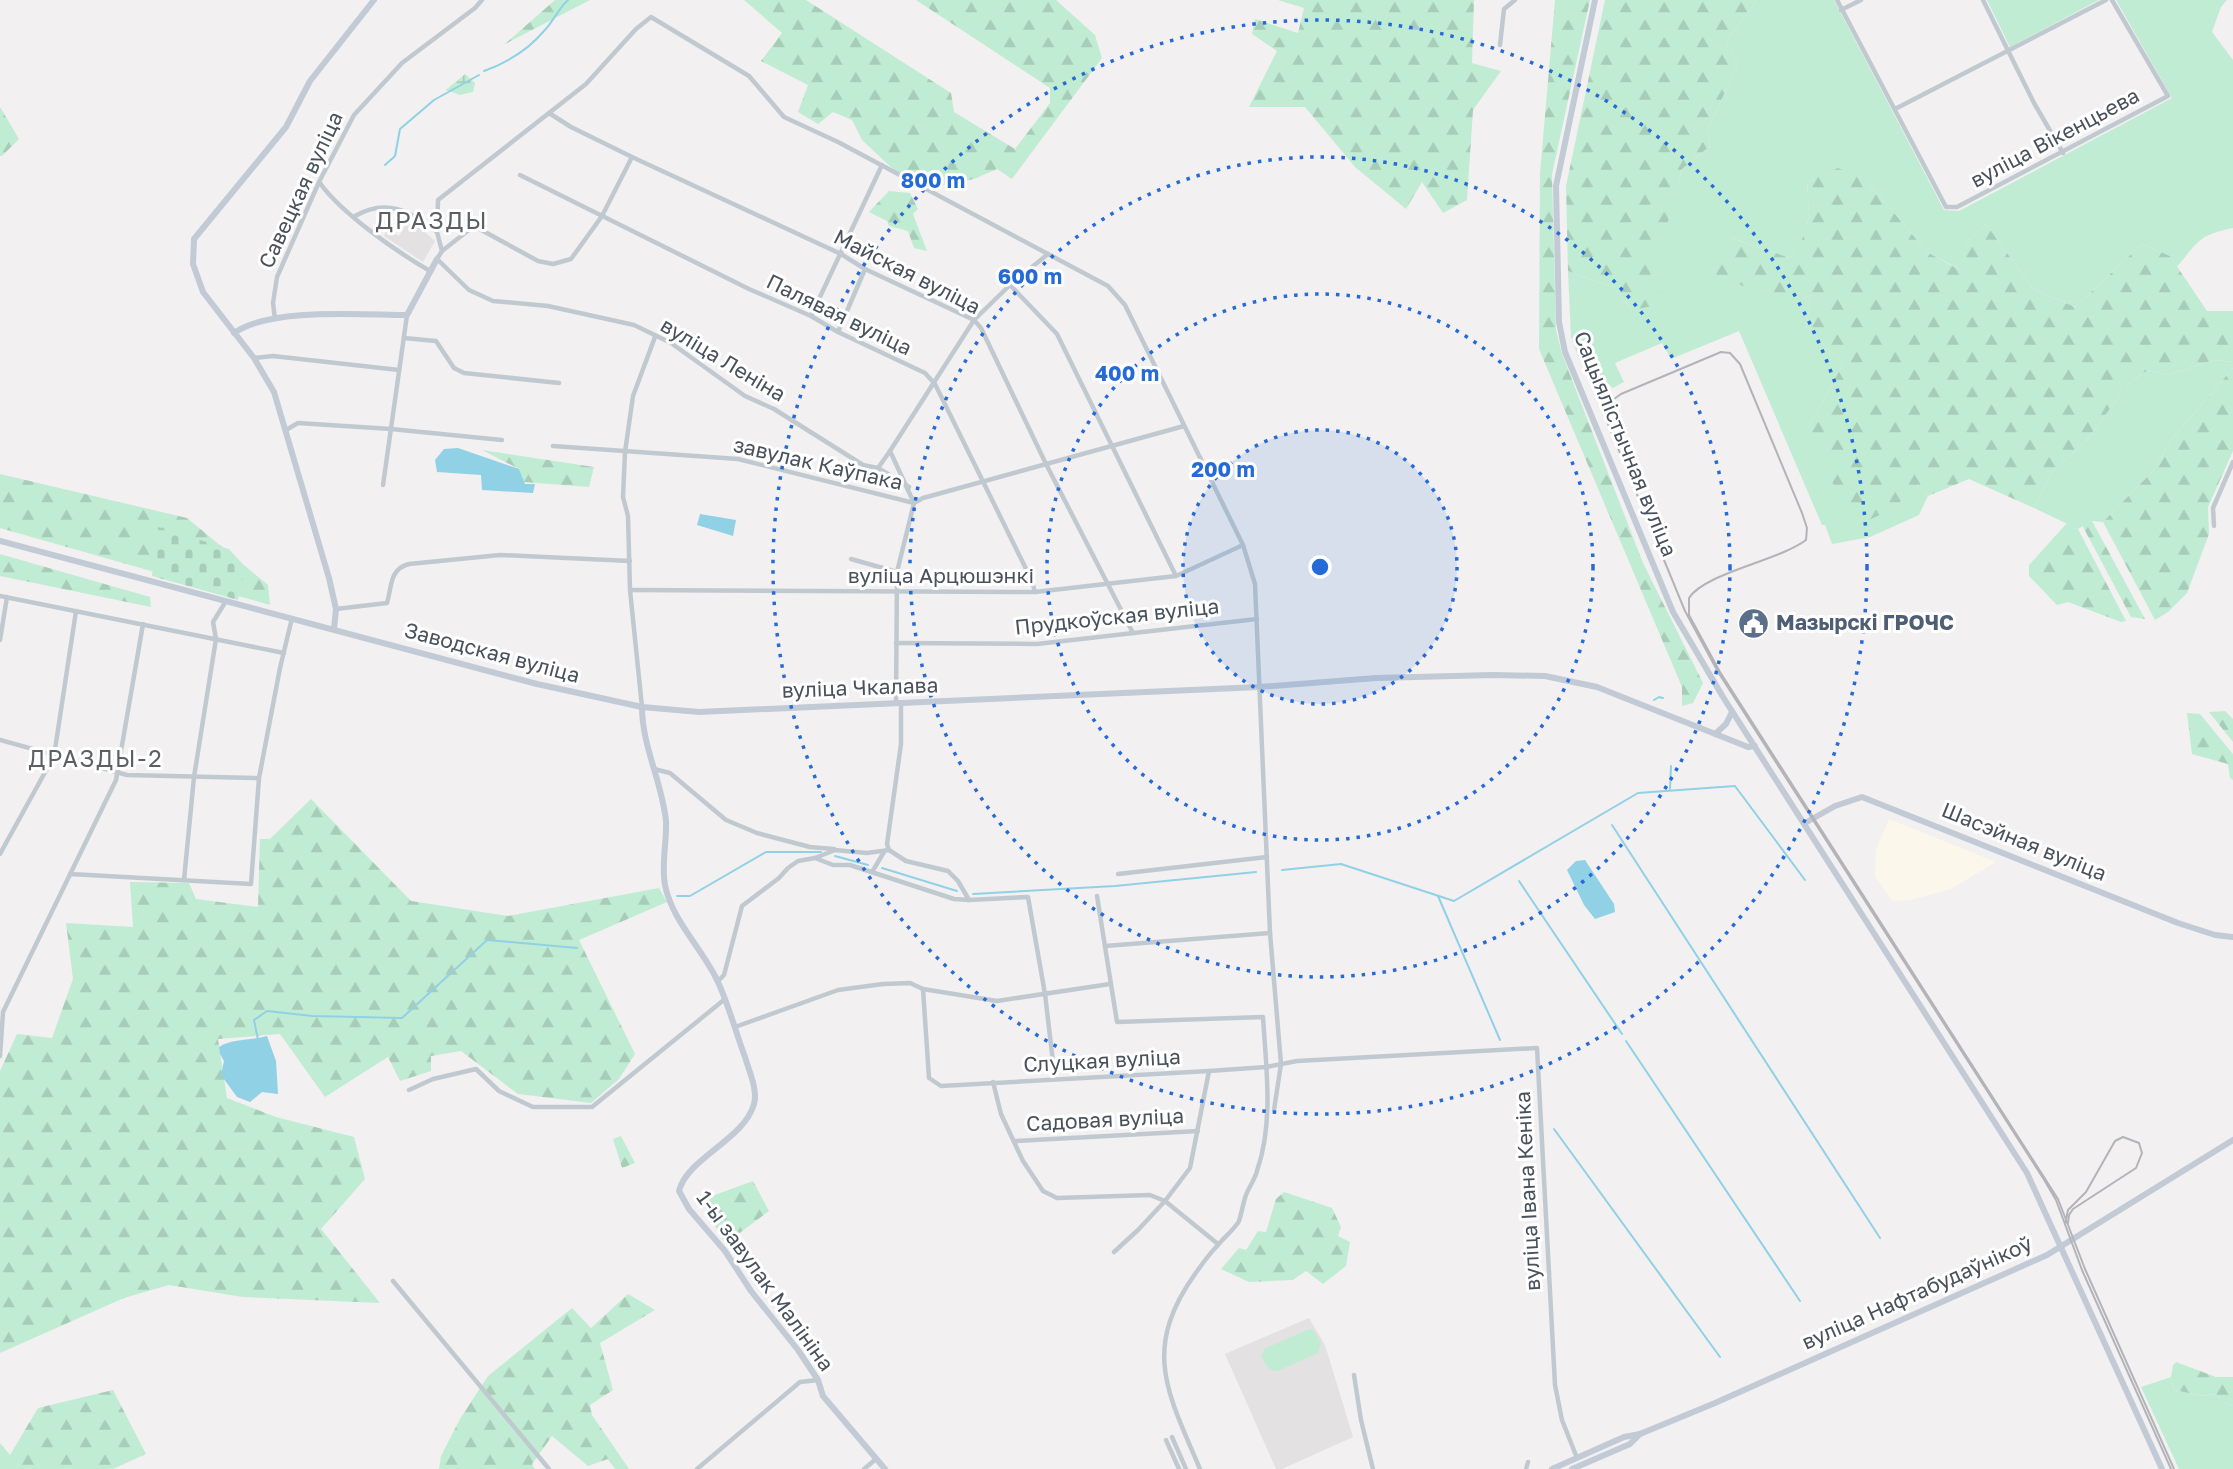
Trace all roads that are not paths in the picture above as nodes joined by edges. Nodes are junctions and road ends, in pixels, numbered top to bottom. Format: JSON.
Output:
{"nodes":[{"id":1,"x":374,"y":0,"type":"edge"},
{"id":2,"x":482,"y":0,"type":"edge"},
{"id":3,"x":1515,"y":0,"type":"edge"},
{"id":4,"x":1595,"y":0,"type":"edge"},
{"id":5,"x":1837,"y":0,"type":"edge"},
{"id":6,"x":1861,"y":0,"type":"edge"},
{"id":7,"x":1983,"y":0,"type":"edge"},
{"id":8,"x":2106,"y":0,"type":"edge"},
{"id":9,"x":2112,"y":0,"type":"edge"},
{"id":10,"x":1841,"y":10,"type":"junction"},
{"id":11,"x":1500,"y":45,"type":"dead end"},
{"id":12,"x":2008,"y":52,"type":"junction"},
{"id":13,"x":1895,"y":109,"type":"junction"},
{"id":14,"x":549,"y":113,"type":"junction"},
{"id":15,"x":2063,"y":153,"type":"junction"},
{"id":16,"x":632,"y":157,"type":"junction"},
{"id":17,"x":882,"y":165,"type":"junction"},
{"id":18,"x":520,"y":175,"type":"dead end"},
{"id":19,"x":319,"y":182,"type":"junction"},
{"id":20,"x":355,"y":216,"type":"junction"},
{"id":21,"x":602,"y":216,"type":"junction"},
{"id":22,"x":437,"y":232,"type":"junction"},
{"id":23,"x":442,"y":251,"type":"junction"},
{"id":24,"x":841,"y":254,"type":"junction"},
{"id":25,"x":1048,"y":254,"type":"junction"},
{"id":26,"x":437,"y":259,"type":"junction"},
{"id":27,"x":865,"y":268,"type":"junction"},
{"id":28,"x":430,"y":271,"type":"junction"},
{"id":29,"x":1010,"y":285,"type":"junction"},
{"id":30,"x":407,"y":315,"type":"junction"},
{"id":31,"x":811,"y":316,"type":"junction"},
{"id":32,"x":275,"y":319,"type":"junction"},
{"id":33,"x":974,"y":320,"type":"junction"},
{"id":34,"x":838,"y":332,"type":"junction"},
{"id":35,"x":234,"y":333,"type":"junction"},
{"id":36,"x":655,"y":337,"type":"junction"},
{"id":37,"x":404,"y":338,"type":"junction"},
{"id":38,"x":254,"y":358,"type":"junction"},
{"id":39,"x":400,"y":370,"type":"junction"},
{"id":40,"x":559,"y":383,"type":"dead end"},
{"id":41,"x":935,"y":384,"type":"junction"},
{"id":42,"x":1184,"y":426,"type":"junction"},
{"id":43,"x":391,"y":429,"type":"junction"},
{"id":44,"x":286,"y":430,"type":"junction"},
{"id":45,"x":502,"y":440,"type":"dead end"},
{"id":46,"x":1112,"y":445,"type":"junction"},
{"id":47,"x":553,"y":446,"type":"dead end"},
{"id":48,"x":890,"y":451,"type":"junction"},
{"id":49,"x":625,"y":452,"type":"junction"},
{"id":50,"x":2233,"y":462,"type":"edge"},
{"id":51,"x":1046,"y":464,"type":"junction"},
{"id":52,"x":878,"y":468,"type":"junction"},
{"id":53,"x":982,"y":483,"type":"junction"},
{"id":54,"x":383,"y":485,"type":"dead end"},
{"id":55,"x":909,"y":487,"type":"junction"},
{"id":56,"x":915,"y":503,"type":"junction"},
{"id":57,"x":2214,"y":526,"type":"dead end"},
{"id":58,"x":0,"y":541,"type":"edge"},
{"id":59,"x":1243,"y":545,"type":"junction"},
{"id":60,"x":851,"y":559,"type":"dead end"},
{"id":61,"x":629,"y":561,"type":"junction"},
{"id":62,"x":897,"y":572,"type":"junction"},
{"id":63,"x":1177,"y":576,"type":"junction"},
{"id":64,"x":1107,"y":585,"type":"junction"},
{"id":65,"x":630,"y":590,"type":"junction"},
{"id":66,"x":898,"y":592,"type":"junction"},
{"id":67,"x":1035,"y":592,"type":"junction"},
{"id":68,"x":0,"y":596,"type":"edge"},
{"id":69,"x":7,"y":597,"type":"junction"},
{"id":70,"x":226,"y":601,"type":"junction"},
{"id":71,"x":336,"y":609,"type":"junction"},
{"id":72,"x":76,"y":611,"type":"junction"},
{"id":73,"x":292,"y":617,"type":"junction"},
{"id":74,"x":1257,"y":619,"type":"junction"},
{"id":75,"x":143,"y":624,"type":"junction"},
{"id":76,"x":334,"y":629,"type":"junction"},
{"id":77,"x":1133,"y":634,"type":"junction"},
{"id":78,"x":216,"y":639,"type":"junction"},
{"id":79,"x":0,"y":640,"type":"edge"},
{"id":80,"x":896,"y":643,"type":"junction"},
{"id":81,"x":284,"y":653,"type":"junction"},
{"id":82,"x":1259,"y":687,"type":"junction"},
{"id":83,"x":899,"y":704,"type":"junction"},
{"id":84,"x":642,"y":707,"type":"junction"},
{"id":85,"x":1732,"y":712,"type":"junction"},
{"id":86,"x":1715,"y":734,"type":"junction"},
{"id":87,"x":0,"y":740,"type":"edge"},
{"id":88,"x":1755,"y":746,"type":"junction"},
{"id":89,"x":54,"y":756,"type":"junction"},
{"id":90,"x":654,"y":769,"type":"junction"},
{"id":91,"x":118,"y":773,"type":"junction"},
{"id":92,"x":194,"y":776,"type":"junction"},
{"id":93,"x":260,"y":778,"type":"junction"},
{"id":94,"x":1805,"y":823,"type":"junction"},
{"id":95,"x":835,"y":849,"type":"junction"},
{"id":96,"x":887,"y":851,"type":"junction"},
{"id":97,"x":0,"y":854,"type":"edge"},
{"id":98,"x":1267,"y":857,"type":"junction"},
{"id":99,"x":816,"y":858,"type":"junction"},
{"id":100,"x":872,"y":872,"type":"junction"},
{"id":101,"x":70,"y":874,"type":"junction"},
{"id":102,"x":1118,"y":874,"type":"dead end"},
{"id":103,"x":184,"y":880,"type":"junction"},
{"id":104,"x":1097,"y":896,"type":"dead end"},
{"id":105,"x":969,"y":900,"type":"junction"},
{"id":106,"x":1270,"y":933,"type":"junction"},
{"id":107,"x":2233,"y":937,"type":"edge"},
{"id":108,"x":1105,"y":946,"type":"junction"},
{"id":109,"x":718,"y":981,"type":"junction"},
{"id":110,"x":1110,"y":984,"type":"junction"},
{"id":111,"x":923,"y":989,"type":"junction"},
{"id":112,"x":1045,"y":994,"type":"junction"},
{"id":113,"x":724,"y":999,"type":"junction"},
{"id":114,"x":1,"y":1012,"type":"edge"},
{"id":115,"x":734,"y":1027,"type":"junction"},
{"id":116,"x":1406,"y":1055,"type":"joint"},
{"id":117,"x":0,"y":1056,"type":"edge"},
{"id":118,"x":1281,"y":1064,"type":"junction"},
{"id":119,"x":1265,"y":1067,"type":"junction"},
{"id":120,"x":1209,"y":1071,"type":"junction"},
{"id":121,"x":1055,"y":1076,"type":"junction"},
{"id":122,"x":993,"y":1082,"type":"junction"},
{"id":123,"x":409,"y":1090,"type":"dead end"},
{"id":124,"x":1274,"y":1110,"type":"dead end"},
{"id":125,"x":1199,"y":1131,"type":"junction"},
{"id":126,"x":2233,"y":1140,"type":"edge"},
{"id":127,"x":1014,"y":1141,"type":"junction"},
{"id":128,"x":1165,"y":1200,"type":"junction"},
{"id":129,"x":1218,"y":1244,"type":"junction"},
{"id":130,"x":2059,"y":1247,"type":"junction"},
{"id":131,"x":1114,"y":1252,"type":"dead end"},
{"id":132,"x":393,"y":1281,"type":"dead end"},
{"id":133,"x":1354,"y":1375,"type":"dead end"},
{"id":134,"x":818,"y":1380,"type":"junction"},
{"id":135,"x":1640,"y":1434,"type":"junction"},
{"id":136,"x":1172,"y":1437,"type":"dead end"},
{"id":137,"x":1166,"y":1440,"type":"dead end"},
{"id":138,"x":1577,"y":1458,"type":"junction"},
{"id":139,"x":877,"y":1459,"type":"junction"},
{"id":140,"x":1581,"y":1467,"type":"edge"},
{"id":141,"x":549,"y":1469,"type":"edge"},
{"id":142,"x":697,"y":1469,"type":"edge"},
{"id":143,"x":864,"y":1469,"type":"edge"},
{"id":144,"x":886,"y":1469,"type":"edge"},
{"id":145,"x":1179,"y":1469,"type":"edge"},
{"id":146,"x":1186,"y":1469,"type":"edge"},
{"id":147,"x":1200,"y":1469,"type":"edge"},
{"id":148,"x":1373,"y":1469,"type":"edge"},
{"id":149,"x":1552,"y":1469,"type":"edge"},
{"id":150,"x":1572,"y":1469,"type":"edge"},
{"id":151,"x":2162,"y":1469,"type":"edge"}],
"edges":[{"from":1,"to":35,"type":"main road"},
{"from":2,"to":19,"type":"street","name":"Савецкая вуліца"},
{"from":3,"to":11,"type":"street"},
{"from":4,"to":85,"type":"main road","name":"Сацыялістычная вуліца"},
{"from":5,"to":10,"type":"street"},
{"from":6,"to":10,"type":"street"},
{"from":7,"to":12,"type":"street"},
{"from":8,"to":12,"type":"street"},
{"from":9,"to":15,"type":"street","name":"вуліца Вікенцьева"},
{"from":10,"to":13,"type":"street"},
{"from":12,"to":13,"type":"street"},
{"from":12,"to":15,"type":"street"},
{"from":13,"to":15,"type":"street","name":"вуліца Вікенцьева"},
{"from":14,"to":16,"type":"street","name":"Майская вуліца"},
{"from":14,"to":17,"type":"street"},
{"from":14,"to":22,"type":"street"},
{"from":16,"to":21,"type":"street"},
{"from":16,"to":24,"type":"street","name":"Майская вуліца"},
{"from":17,"to":24,"type":"street"},
{"from":17,"to":25,"type":"street"},
{"from":18,"to":21,"type":"street","name":"Палявая вуліца"},
{"from":19,"to":20,"type":"street"},
{"from":19,"to":32,"type":"street","name":"Савецкая вуліца"},
{"from":20,"to":22,"type":"street"},
{"from":20,"to":28,"type":"street"},
{"from":21,"to":23,"type":"street"},
{"from":21,"to":31,"type":"street","name":"Палявая вуліца"},
{"from":22,"to":23,"type":"street"},
{"from":23,"to":26,"type":"street"},
{"from":24,"to":27,"type":"street","name":"Майская вуліца"},
{"from":24,"to":31,"type":"street"},
{"from":25,"to":29,"type":"street"},
{"from":25,"to":42,"type":"street"},
{"from":26,"to":28,"type":"main road"},
{"from":26,"to":36,"type":"street","name":"вуліца Леніна"},
{"from":27,"to":33,"type":"street","name":"Майская вуліца"},
{"from":27,"to":34,"type":"street"},
{"from":28,"to":30,"type":"main road"},
{"from":29,"to":33,"type":"street"},
{"from":29,"to":46,"type":"street"},
{"from":30,"to":32,"type":"main road"},
{"from":30,"to":37,"type":"street"},
{"from":31,"to":34,"type":"street","name":"Палявая вуліца"},
{"from":32,"to":35,"type":"main road"},
{"from":33,"to":41,"type":"street"},
{"from":33,"to":51,"type":"street","name":"Майская вуліца"},
{"from":34,"to":41,"type":"street","name":"Палявая вуліца"},
{"from":35,"to":38,"type":"main road"},
{"from":36,"to":49,"type":"street"},
{"from":36,"to":52,"type":"street","name":"вуліца Леніна"},
{"from":37,"to":39,"type":"street"},
{"from":37,"to":40,"type":"street"},
{"from":38,"to":39,"type":"street"},
{"from":38,"to":44,"type":"main road"},
{"from":39,"to":43,"type":"street"},
{"from":41,"to":48,"type":"street"},
{"from":41,"to":53,"type":"street","name":"Палявая вуліца"},
{"from":42,"to":46,"type":"street"},
{"from":42,"to":59,"type":"street"},
{"from":43,"to":44,"type":"street"},
{"from":43,"to":45,"type":"street"},
{"from":43,"to":54,"type":"street"},
{"from":44,"to":71,"type":"main road"},
{"from":46,"to":51,"type":"street"},
{"from":46,"to":63,"type":"street"},
{"from":47,"to":49,"type":"street","name":"завулак Каўпака"},
{"from":48,"to":52,"type":"street"},
{"from":48,"to":55,"type":"street"},
{"from":49,"to":56,"type":"street","name":"завулак Каўпака"},
{"from":49,"to":61,"type":"street"},
{"from":50,"to":57,"type":"street"},
{"from":51,"to":53,"type":"street"},
{"from":51,"to":64,"type":"street","name":"Майская вуліца"},
{"from":52,"to":55,"type":"street","name":"вуліца Леніна"},
{"from":53,"to":56,"type":"street"},
{"from":53,"to":67,"type":"street","name":"Палявая вуліца"},
{"from":55,"to":56,"type":"street"},
{"from":56,"to":62,"type":"street","name":"завулак Каўпака"},
{"from":58,"to":70,"type":"main road","name":"Заводская вуліца"},
{"from":59,"to":63,"type":"street","name":"вуліца Арцюшэнкі"},
{"from":59,"to":74,"type":"street"},
{"from":60,"to":62,"type":"street"},
{"from":61,"to":65,"type":"street"},
{"from":61,"to":71,"type":"street"},
{"from":62,"to":66,"type":"street","name":"завулак Каўпака"},
{"from":63,"to":64,"type":"street","name":"вуліца Арцюшэнкі"},
{"from":64,"to":67,"type":"street","name":"вуліца Арцюшэнкі"},
{"from":64,"to":77,"type":"street","name":"Майская вуліца"},
{"from":65,"to":66,"type":"street","name":"вуліца Арцюшэнкі"},
{"from":65,"to":84,"type":"street"},
{"from":66,"to":67,"type":"street","name":"вуліца Арцюшэнкі"},
{"from":66,"to":80,"type":"street","name":"завулак Каўпака"},
{"from":68,"to":69,"type":"street"},
{"from":69,"to":72,"type":"street"},
{"from":69,"to":79,"type":"street"},
{"from":70,"to":73,"type":"main road","name":"Заводская вуліца"},
{"from":70,"to":78,"type":"street"},
{"from":71,"to":76,"type":"main road"},
{"from":72,"to":75,"type":"street"},
{"from":72,"to":89,"type":"street"},
{"from":73,"to":76,"type":"main road","name":"Заводская вуліца"},
{"from":73,"to":81,"type":"street"},
{"from":74,"to":77,"type":"street","name":"Прудкоўская вуліца"},
{"from":74,"to":82,"type":"street"},
{"from":75,"to":78,"type":"street"},
{"from":75,"to":91,"type":"street"},
{"from":76,"to":84,"type":"main road","name":"Заводская вуліца"},
{"from":77,"to":80,"type":"street","name":"Прудкоўская вуліца"},
{"from":78,"to":81,"type":"street"},
{"from":78,"to":92,"type":"street"},
{"from":80,"to":83,"type":"street","name":"завулак Каўпака"},
{"from":81,"to":93,"type":"street"},
{"from":82,"to":83,"type":"main road","name":"вуліца Чкалава"},
{"from":82,"to":86,"type":"main road","name":"вуліца Чкалава"},
{"from":82,"to":98,"type":"street"},
{"from":83,"to":84,"type":"main road","name":"вуліца Чкалава"},
{"from":83,"to":96,"type":"street","name":"завулак Каўпака"},
{"from":84,"to":90,"type":"main road","name":"1-ы завулак Малініна"},
{"from":85,"to":86,"type":"main road"},
{"from":85,"to":88,"type":"main road","name":"Сацыялістычная вуліца"},
{"from":86,"to":88,"type":"main road","name":"вуліца Чкалава"},
{"from":87,"to":89,"type":"street"},
{"from":88,"to":94,"type":"main road","name":"Сацыялістычная вуліца"},
{"from":89,"to":91,"type":"street"},
{"from":89,"to":97,"type":"street"},
{"from":90,"to":95,"type":"street"},
{"from":90,"to":109,"type":"main road","name":"1-ы завулак Малініна"},
{"from":91,"to":92,"type":"street"},
{"from":91,"to":101,"type":"street"},
{"from":92,"to":93,"type":"street"},
{"from":92,"to":103,"type":"street"},
{"from":93,"to":103,"type":"street"},
{"from":94,"to":107,"type":"main road","name":"Шасэйная вуліца"},
{"from":94,"to":130,"type":"main road","name":"Сацыялістычная вуліца"},
{"from":95,"to":96,"type":"street"},
{"from":95,"to":99,"type":"street"},
{"from":96,"to":100,"type":"street"},
{"from":96,"to":105,"type":"street"},
{"from":98,"to":102,"type":"street"},
{"from":98,"to":106,"type":"street"},
{"from":99,"to":100,"type":"street"},
{"from":99,"to":109,"type":"street"},
{"from":100,"to":105,"type":"street"},
{"from":101,"to":103,"type":"street"},
{"from":101,"to":114,"type":"street"},
{"from":104,"to":108,"type":"street"},
{"from":105,"to":112,"type":"street"},
{"from":106,"to":108,"type":"street"},
{"from":106,"to":118,"type":"street"},
{"from":108,"to":110,"type":"street"},
{"from":109,"to":113,"type":"main road","name":"1-ы завулак Малініна"},
{"from":110,"to":112,"type":"street"},
{"from":110,"to":119,"type":"street"},
{"from":111,"to":112,"type":"street"},
{"from":111,"to":115,"type":"street"},
{"from":111,"to":122,"type":"street","name":"Слуцкая вуліца"},
{"from":112,"to":121,"type":"street"},
{"from":113,"to":115,"type":"main road","name":"1-ы завулак Малініна"},
{"from":113,"to":123,"type":"street"},
{"from":114,"to":117,"type":"street"},
{"from":115,"to":134,"type":"main road","name":"1-ы завулак Малініна"},
{"from":116,"to":118,"type":"street","name":"Слуцкая вуліца"},
{"from":116,"to":138,"type":"street","name":"вуліца Івана Кеніка"},
{"from":118,"to":119,"type":"street","name":"Слуцкая вуліца"},
{"from":118,"to":124,"type":"street"},
{"from":119,"to":120,"type":"street","name":"Слуцкая вуліца"},
{"from":119,"to":129,"type":"street"},
{"from":120,"to":121,"type":"street","name":"Слуцкая вуліца"},
{"from":120,"to":125,"type":"street"},
{"from":121,"to":122,"type":"street","name":"Слуцкая вуліца"},
{"from":122,"to":127,"type":"street"},
{"from":125,"to":127,"type":"street","name":"Садовая вуліца"},
{"from":125,"to":128,"type":"street"},
{"from":126,"to":130,"type":"main road"},
{"from":127,"to":128,"type":"street"},
{"from":128,"to":129,"type":"street"},
{"from":128,"to":131,"type":"street"},
{"from":129,"to":147,"type":"street"},
{"from":130,"to":135,"type":"main road","name":"вуліца Нафтабудаўнікоў"},
{"from":130,"to":151,"type":"main road","name":"вуліца Нафтабудаўнікоў"},
{"from":132,"to":141,"type":"street"},
{"from":133,"to":148,"type":"street"},
{"from":134,"to":139,"type":"main road","name":"1-ы завулак Малініна"},
{"from":134,"to":142,"type":"street"},
{"from":135,"to":138,"type":"main road","name":"вуліца Нафтабудаўнікоў"},
{"from":135,"to":140,"type":"main road","name":"вуліца Нафтабудаўнікоў"},
{"from":136,"to":146,"type":"street"},
{"from":137,"to":145,"type":"street"},
{"from":138,"to":140,"type":"main road"},
{"from":138,"to":149,"type":"main road","name":"вуліца Нафтабудаўнікоў"},
{"from":139,"to":143,"type":"street"},
{"from":139,"to":144,"type":"main road","name":"1-ы завулак Малініна"},
{"from":140,"to":150,"type":"main road","name":"вуліца Нафтабудаўнікоў"}]}
